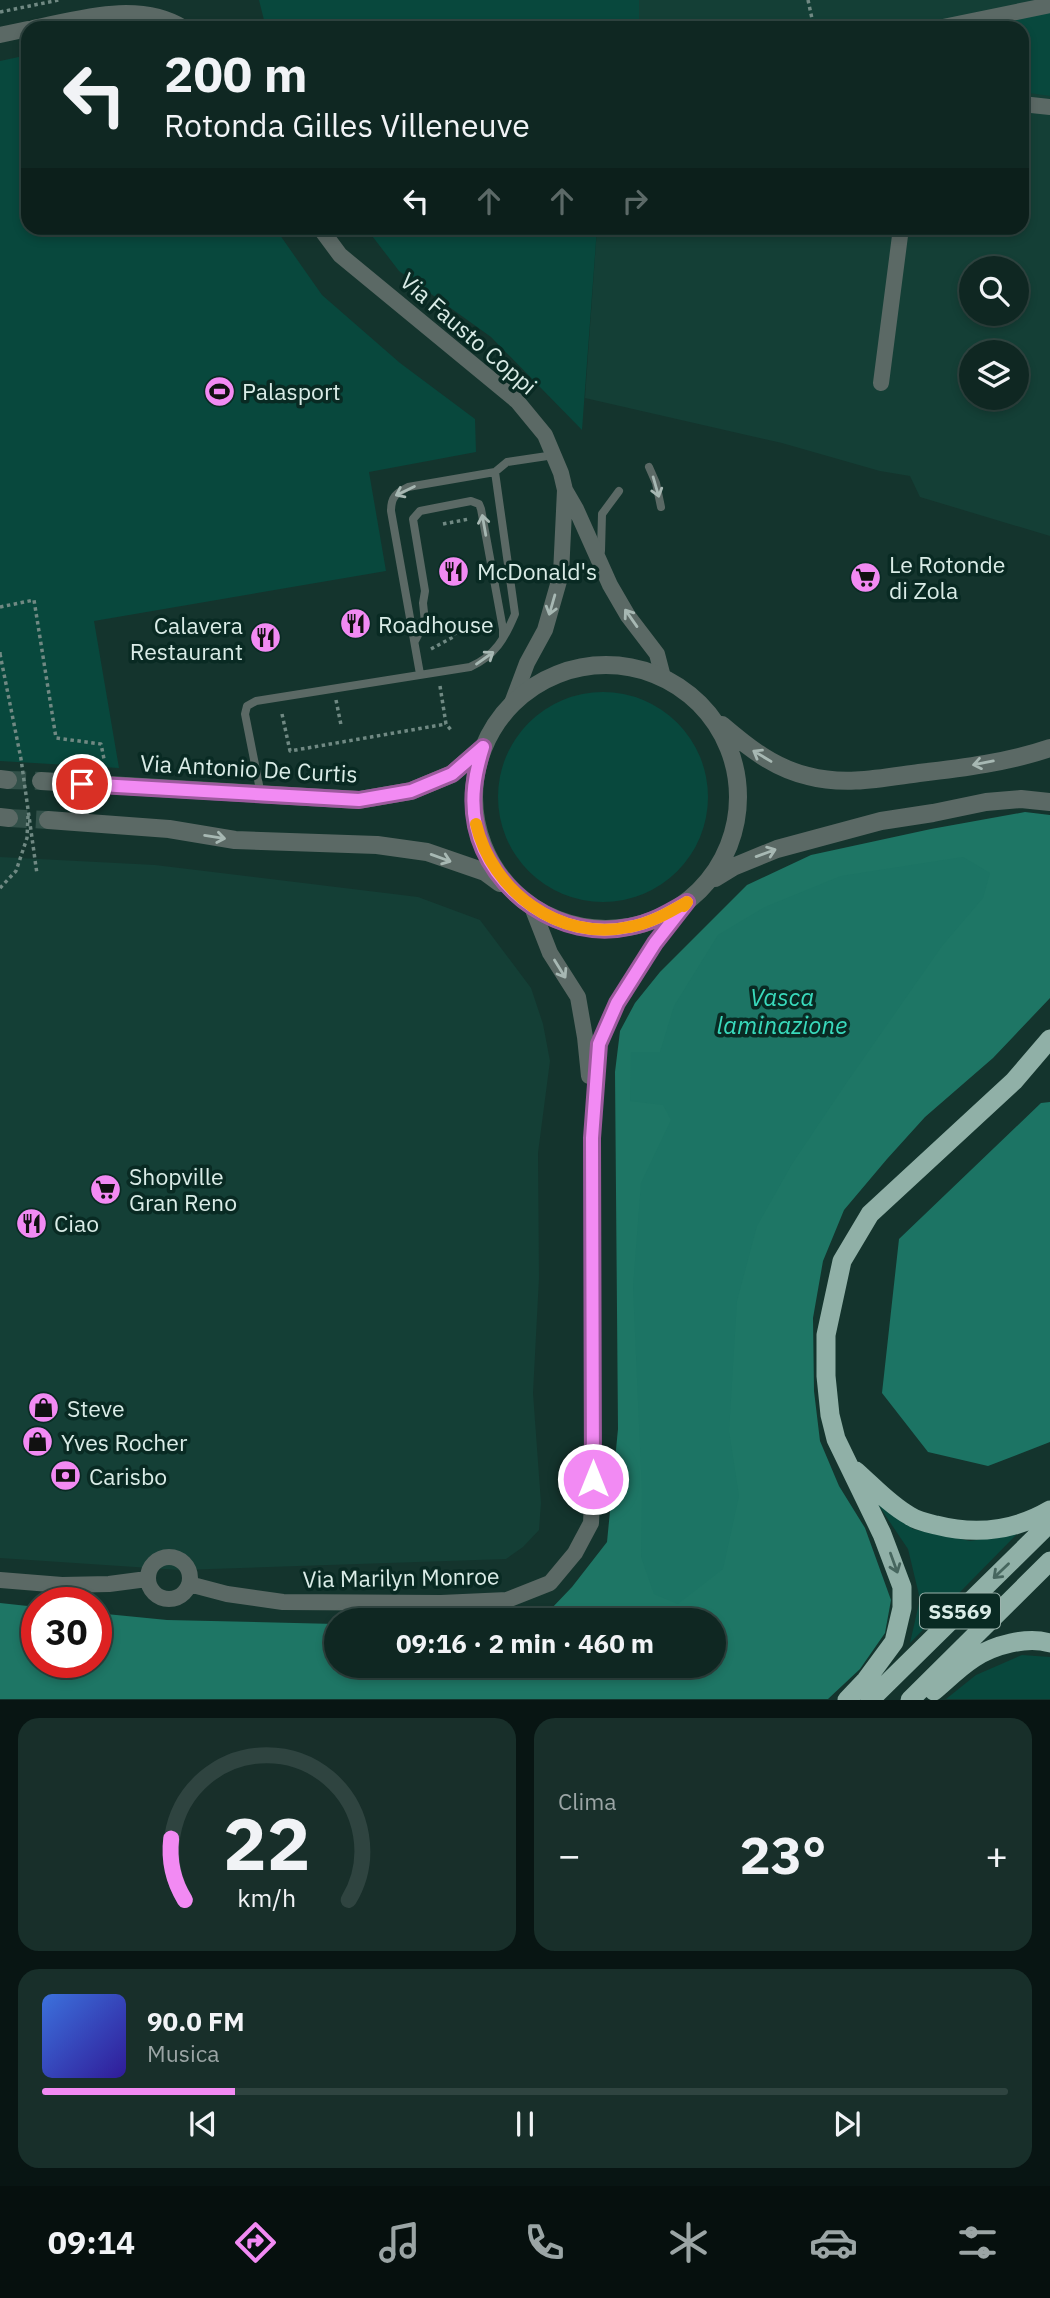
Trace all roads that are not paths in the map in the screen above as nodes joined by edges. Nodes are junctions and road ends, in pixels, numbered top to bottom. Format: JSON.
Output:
{"nodes":[{"id":1,"x":1050,"y":5,"type":"edge"},
{"id":2,"x":70,"y":21,"type":"edge"},
{"id":3,"x":169,"y":21,"type":"edge"},
{"id":4,"x":972,"y":21,"type":"edge"},
{"id":5,"x":21,"y":30,"type":"edge"},
{"id":6,"x":0,"y":35,"type":"edge"},
{"id":7,"x":1029,"y":105,"type":"edge"},
{"id":8,"x":1050,"y":107,"type":"edge"},
{"id":9,"x":325,"y":235,"type":"edge"},
{"id":10,"x":900,"y":235,"type":"edge"},
{"id":11,"x":881,"y":383,"type":"dead end"},
{"id":12,"x":554,"y":455,"type":"junction"},
{"id":13,"x":649,"y":467,"type":"dead end"},
{"id":14,"x":495,"y":472,"type":"junction"},
{"id":15,"x":565,"y":490,"type":"junction"},
{"id":16,"x":619,"y":491,"type":"dead end"},
{"id":17,"x":661,"y":508,"type":"dead end"},
{"id":18,"x":610,"y":584,"type":"junction"},
{"id":19,"x":502,"y":640,"type":"junction"},
{"id":20,"x":415,"y":643,"type":"junction"},
{"id":21,"x":420,"y":674,"type":"junction"},
{"id":22,"x":663,"y":677,"type":"junction"},
{"id":23,"x":512,"y":703,"type":"junction"},
{"id":24,"x":710,"y":715,"type":"junction"},
{"id":25,"x":483,"y":747,"type":"junction"},
{"id":26,"x":1050,"y":748,"type":"edge"},
{"id":27,"x":41,"y":782,"type":"tunnel mouth"},
{"id":28,"x":261,"y":796,"type":"junction"},
{"id":29,"x":1050,"y":802,"type":"edge"},
{"id":30,"x":48,"y":820,"type":"tunnel mouth"},
{"id":31,"x":706,"y":884,"type":"junction"},
{"id":32,"x":517,"y":896,"type":"junction"},
{"id":33,"x":687,"y":902,"type":"junction"},
{"id":34,"x":532,"y":907,"type":"junction"},
{"id":35,"x":1050,"y":1039,"type":"edge"},
{"id":36,"x":593,"y":1113,"type":"junction"},
{"id":37,"x":849,"y":1465,"type":"junction"},
{"id":38,"x":1050,"y":1510,"type":"edge"},
{"id":39,"x":1050,"y":1523,"type":"edge"},
{"id":40,"x":1050,"y":1561,"type":"edge"},
{"id":41,"x":147,"y":1579,"type":"junction"},
{"id":42,"x":0,"y":1580,"type":"edge"},
{"id":43,"x":189,"y":1584,"type":"junction"},
{"id":44,"x":1050,"y":1643,"type":"edge"},
{"id":45,"x":847,"y":1699,"type":"edge"},
{"id":46,"x":870,"y":1699,"type":"edge"},
{"id":47,"x":909,"y":1699,"type":"edge"},
{"id":48,"x":922,"y":1699,"type":"edge"}],
"edges":[{"from":1,"to":4,"type":"street"},
{"from":2,"to":3,"type":"street"},
{"from":5,"to":6,"type":"street"},
{"from":7,"to":8,"type":"street"},
{"from":9,"to":12,"type":"street","name":"Via Fausto Coppi"},
{"from":10,"to":11,"type":"street"},
{"from":12,"to":14,"type":"lane"},
{"from":12,"to":15,"type":"street","name":"Via Fausto Coppi"},
{"from":13,"to":17,"type":"lane","one_way":true},
{"from":14,"to":19,"type":"lane"},
{"from":14,"to":20,"type":"lane","one_way":true},
{"from":15,"to":18,"type":"street","name":"Via Fausto Coppi"},
{"from":15,"to":23,"type":"street","name":"Via Fausto Coppi","one_way":true},
{"from":16,"to":18,"type":"lane"},
{"from":22,"to":18,"type":"street","name":"Via Fausto Coppi","one_way":true},
{"from":19,"to":20,"type":"lane","one_way":true},
{"from":21,"to":19,"type":"lane","one_way":true},
{"from":20,"to":21,"type":"lane"},
{"from":21,"to":28,"type":"lane"},
{"from":22,"to":23,"type":"street"},
{"from":22,"to":24,"type":"street"},
{"from":23,"to":25,"type":"street"},
{"from":26,"to":24,"type":"street","one_way":true},
{"from":24,"to":31,"type":"street"},
{"from":25,"to":28,"type":"street","name":"Via Antonio De Curtis"},
{"from":25,"to":32,"type":"street"},
{"from":27,"to":28,"type":"street","name":"Via Antonio De Curtis"},
{"from":31,"to":29,"type":"street","one_way":true},
{"from":30,"to":32,"type":"street","one_way":true},
{"from":31,"to":33,"type":"street"},
{"from":32,"to":34,"type":"street"},
{"from":33,"to":34,"type":"street"},
{"from":33,"to":36,"type":"street","name":"Via Marilyn Monroe"},
{"from":34,"to":36,"type":"street","name":"Via Marilyn Monroe","one_way":true},
{"from":35,"to":37,"type":"highway"},
{"from":36,"to":43,"type":"street","name":"Via Marilyn Monroe"},
{"from":37,"to":38,"type":"highway"},
{"from":37,"to":45,"type":"highway","one_way":true},
{"from":39,"to":46,"type":"highway","number":"SS569","one_way":true},
{"from":40,"to":47,"type":"highway","number":"SS569"},
{"from":41,"to":42,"type":"street"},
{"from":41,"to":43,"type":"street"},
{"from":41,"to":43,"type":"street"},
{"from":44,"to":48,"type":"highway"}]}
